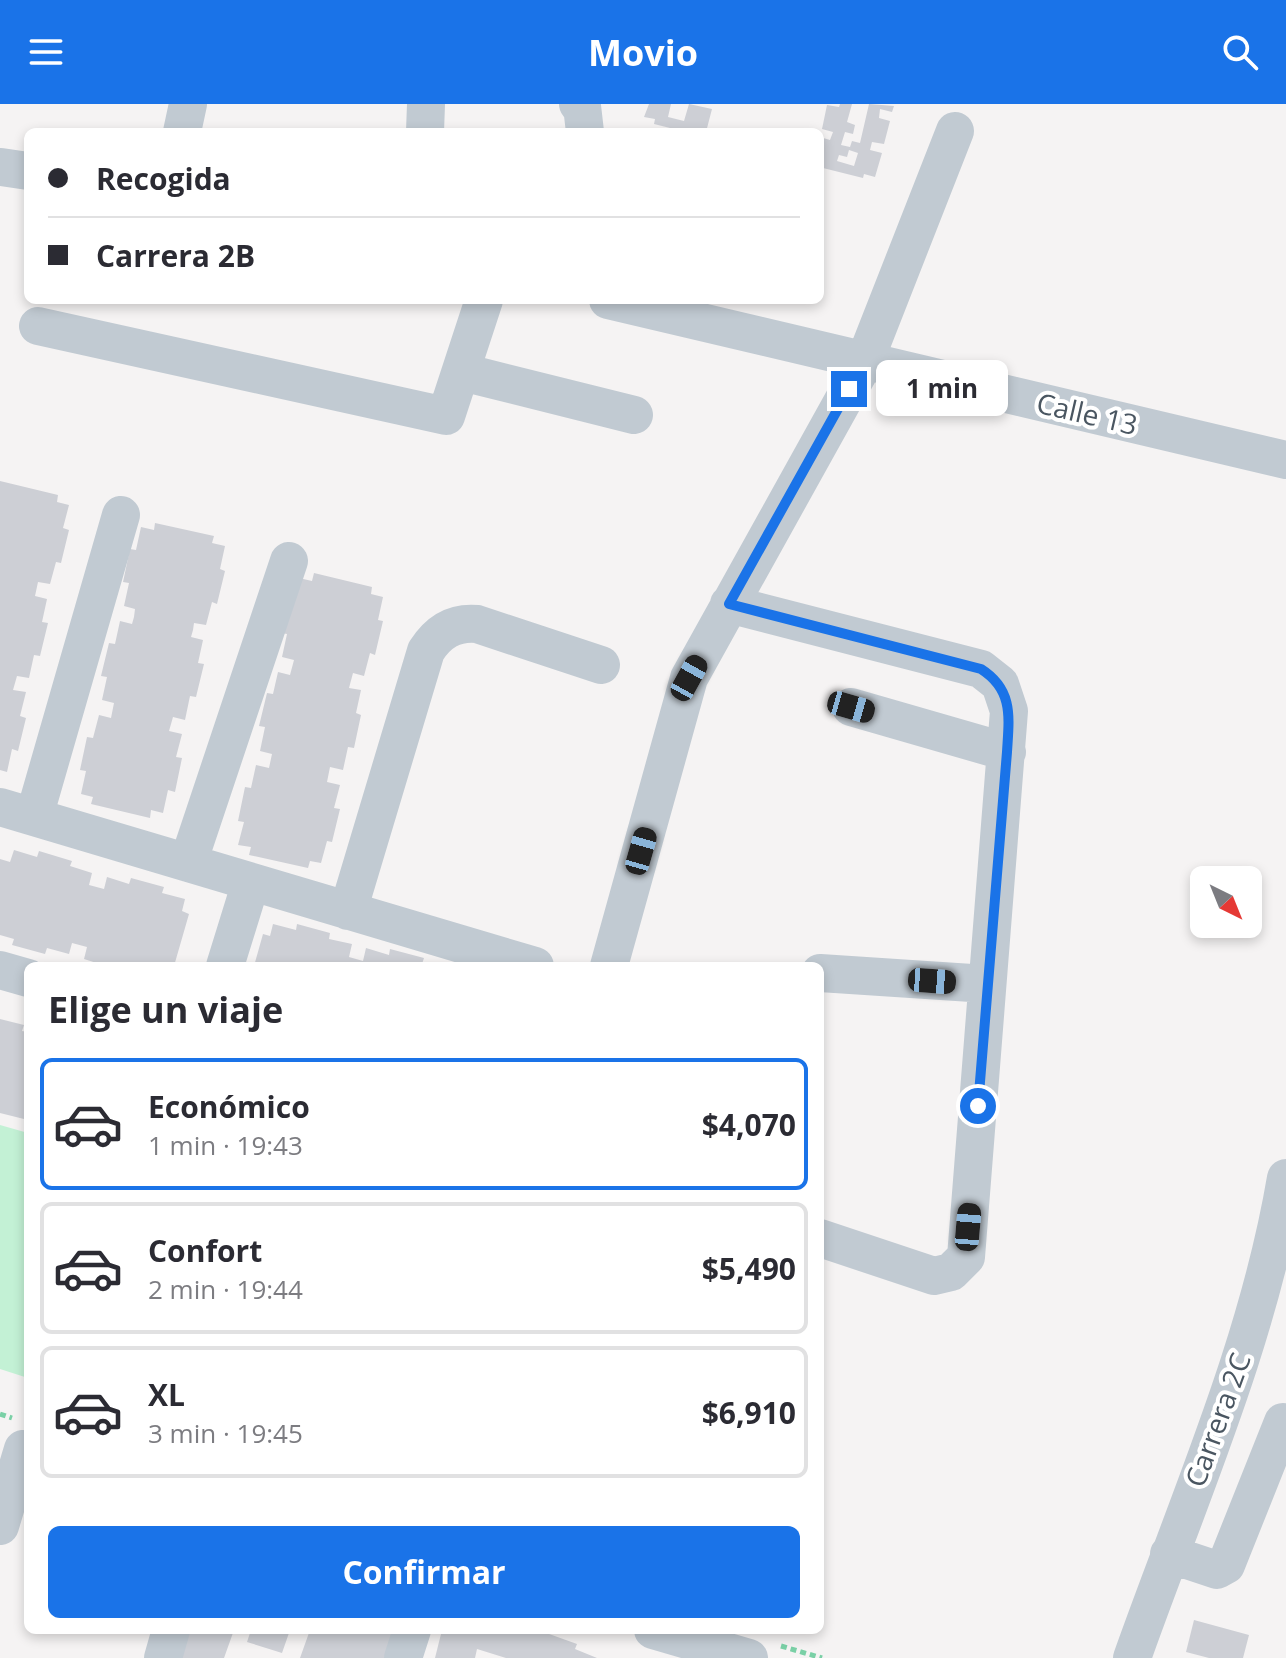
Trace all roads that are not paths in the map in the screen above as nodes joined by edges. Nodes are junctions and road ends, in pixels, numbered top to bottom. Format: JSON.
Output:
{"nodes":[{"id":1,"x":188,"y":104,"type":"edge"},
{"id":2,"x":426,"y":104,"type":"edge"},
{"id":3,"x":578,"y":104,"type":"edge"},
{"id":4,"x":183,"y":128,"type":"edge"},
{"id":5,"x":425,"y":128,"type":"edge"},
{"id":6,"x":585,"y":128,"type":"edge"},
{"id":7,"x":955,"y":131,"type":"dead end"},
{"id":8,"x":1,"y":167,"type":"edge"},
{"id":9,"x":24,"y":170,"type":"edge"},
{"id":10,"x":483,"y":304,"type":"edge"},
{"id":11,"x":642,"y":304,"type":"edge"},
{"id":12,"x":727,"y":314,"type":"edge"},
{"id":13,"x":38,"y":326,"type":"dead end"},
{"id":14,"x":864,"y":363,"type":"junction"},
{"id":15,"x":462,"y":372,"type":"junction"},
{"id":16,"x":634,"y":415,"type":"dead end"},
{"id":17,"x":1286,"y":460,"type":"edge"},
{"id":18,"x":121,"y":515,"type":"dead end"},
{"id":19,"x":289,"y":561,"type":"dead end"},
{"id":20,"x":729,"y":604,"type":"junction"},
{"id":21,"x":601,"y":665,"type":"dead end"},
{"id":22,"x":851,"y":707,"type":"dead end"},
{"id":23,"x":1007,"y":752,"type":"junction"},
{"id":24,"x":17,"y":812,"type":"edge"},
{"id":25,"x":188,"y":863,"type":"junction"},
{"id":26,"x":251,"y":882,"type":"junction"},
{"id":27,"x":348,"y":911,"type":"junction"},
{"id":28,"x":226,"y":962,"type":"edge"},
{"id":29,"x":521,"y":962,"type":"edge"},
{"id":30,"x":610,"y":962,"type":"edge"},
{"id":31,"x":0,"y":970,"type":"edge"},
{"id":32,"x":824,"y":973,"type":"edge"},
{"id":33,"x":24,"y":977,"type":"edge"},
{"id":34,"x":987,"y":984,"type":"junction"},
{"id":35,"x":1286,"y":1178,"type":"edge"},
{"id":36,"x":1281,"y":1234,"type":"edge"},
{"id":37,"x":824,"y":1239,"type":"edge"},
{"id":38,"x":1283,"y":1422,"type":"dead end"},
{"id":39,"x":17,"y":1447,"type":"edge"},
{"id":40,"x":0,"y":1526,"type":"edge"},
{"id":41,"x":1169,"y":1554,"type":"junction"},
{"id":42,"x":170,"y":1634,"type":"edge"},
{"id":43,"x":411,"y":1634,"type":"edge"},
{"id":44,"x":669,"y":1642,"type":"edge"},
{"id":45,"x":163,"y":1658,"type":"edge"},
{"id":46,"x":403,"y":1658,"type":"edge"},
{"id":47,"x":749,"y":1658,"type":"edge"},
{"id":48,"x":1132,"y":1658,"type":"edge"}],
"edges":[{"from":1,"to":4,"type":"street"},
{"from":2,"to":5,"type":"street"},
{"from":3,"to":6,"type":"street"},
{"from":7,"to":14,"type":"street"},
{"from":8,"to":9,"type":"street"},
{"from":10,"to":15,"type":"street"},
{"from":11,"to":12,"type":"street","name":"Calle 13"},
{"from":12,"to":14,"type":"street","name":"Calle 13"},
{"from":13,"to":15,"type":"street"},
{"from":14,"to":17,"type":"street","name":"Calle 13"},
{"from":14,"to":20,"type":"street"},
{"from":15,"to":16,"type":"street"},
{"from":18,"to":24,"type":"street"},
{"from":19,"to":25,"type":"street"},
{"from":20,"to":23,"type":"street"},
{"from":20,"to":30,"type":"street"},
{"from":21,"to":27,"type":"street"},
{"from":22,"to":23,"type":"street"},
{"from":23,"to":34,"type":"street"},
{"from":24,"to":25,"type":"street"},
{"from":25,"to":26,"type":"street"},
{"from":26,"to":27,"type":"street"},
{"from":26,"to":28,"type":"street"},
{"from":27,"to":29,"type":"street"},
{"from":31,"to":33,"type":"street"},
{"from":32,"to":34,"type":"street"},
{"from":34,"to":37,"type":"street"},
{"from":35,"to":36,"type":"street","name":"Carrera 2C"},
{"from":36,"to":41,"type":"street","name":"Carrera 2C"},
{"from":38,"to":41,"type":"street"},
{"from":39,"to":40,"type":"street"},
{"from":41,"to":48,"type":"street","name":"Carrera 2C"},
{"from":42,"to":45,"type":"street"},
{"from":43,"to":46,"type":"street"},
{"from":44,"to":47,"type":"street"}]}
